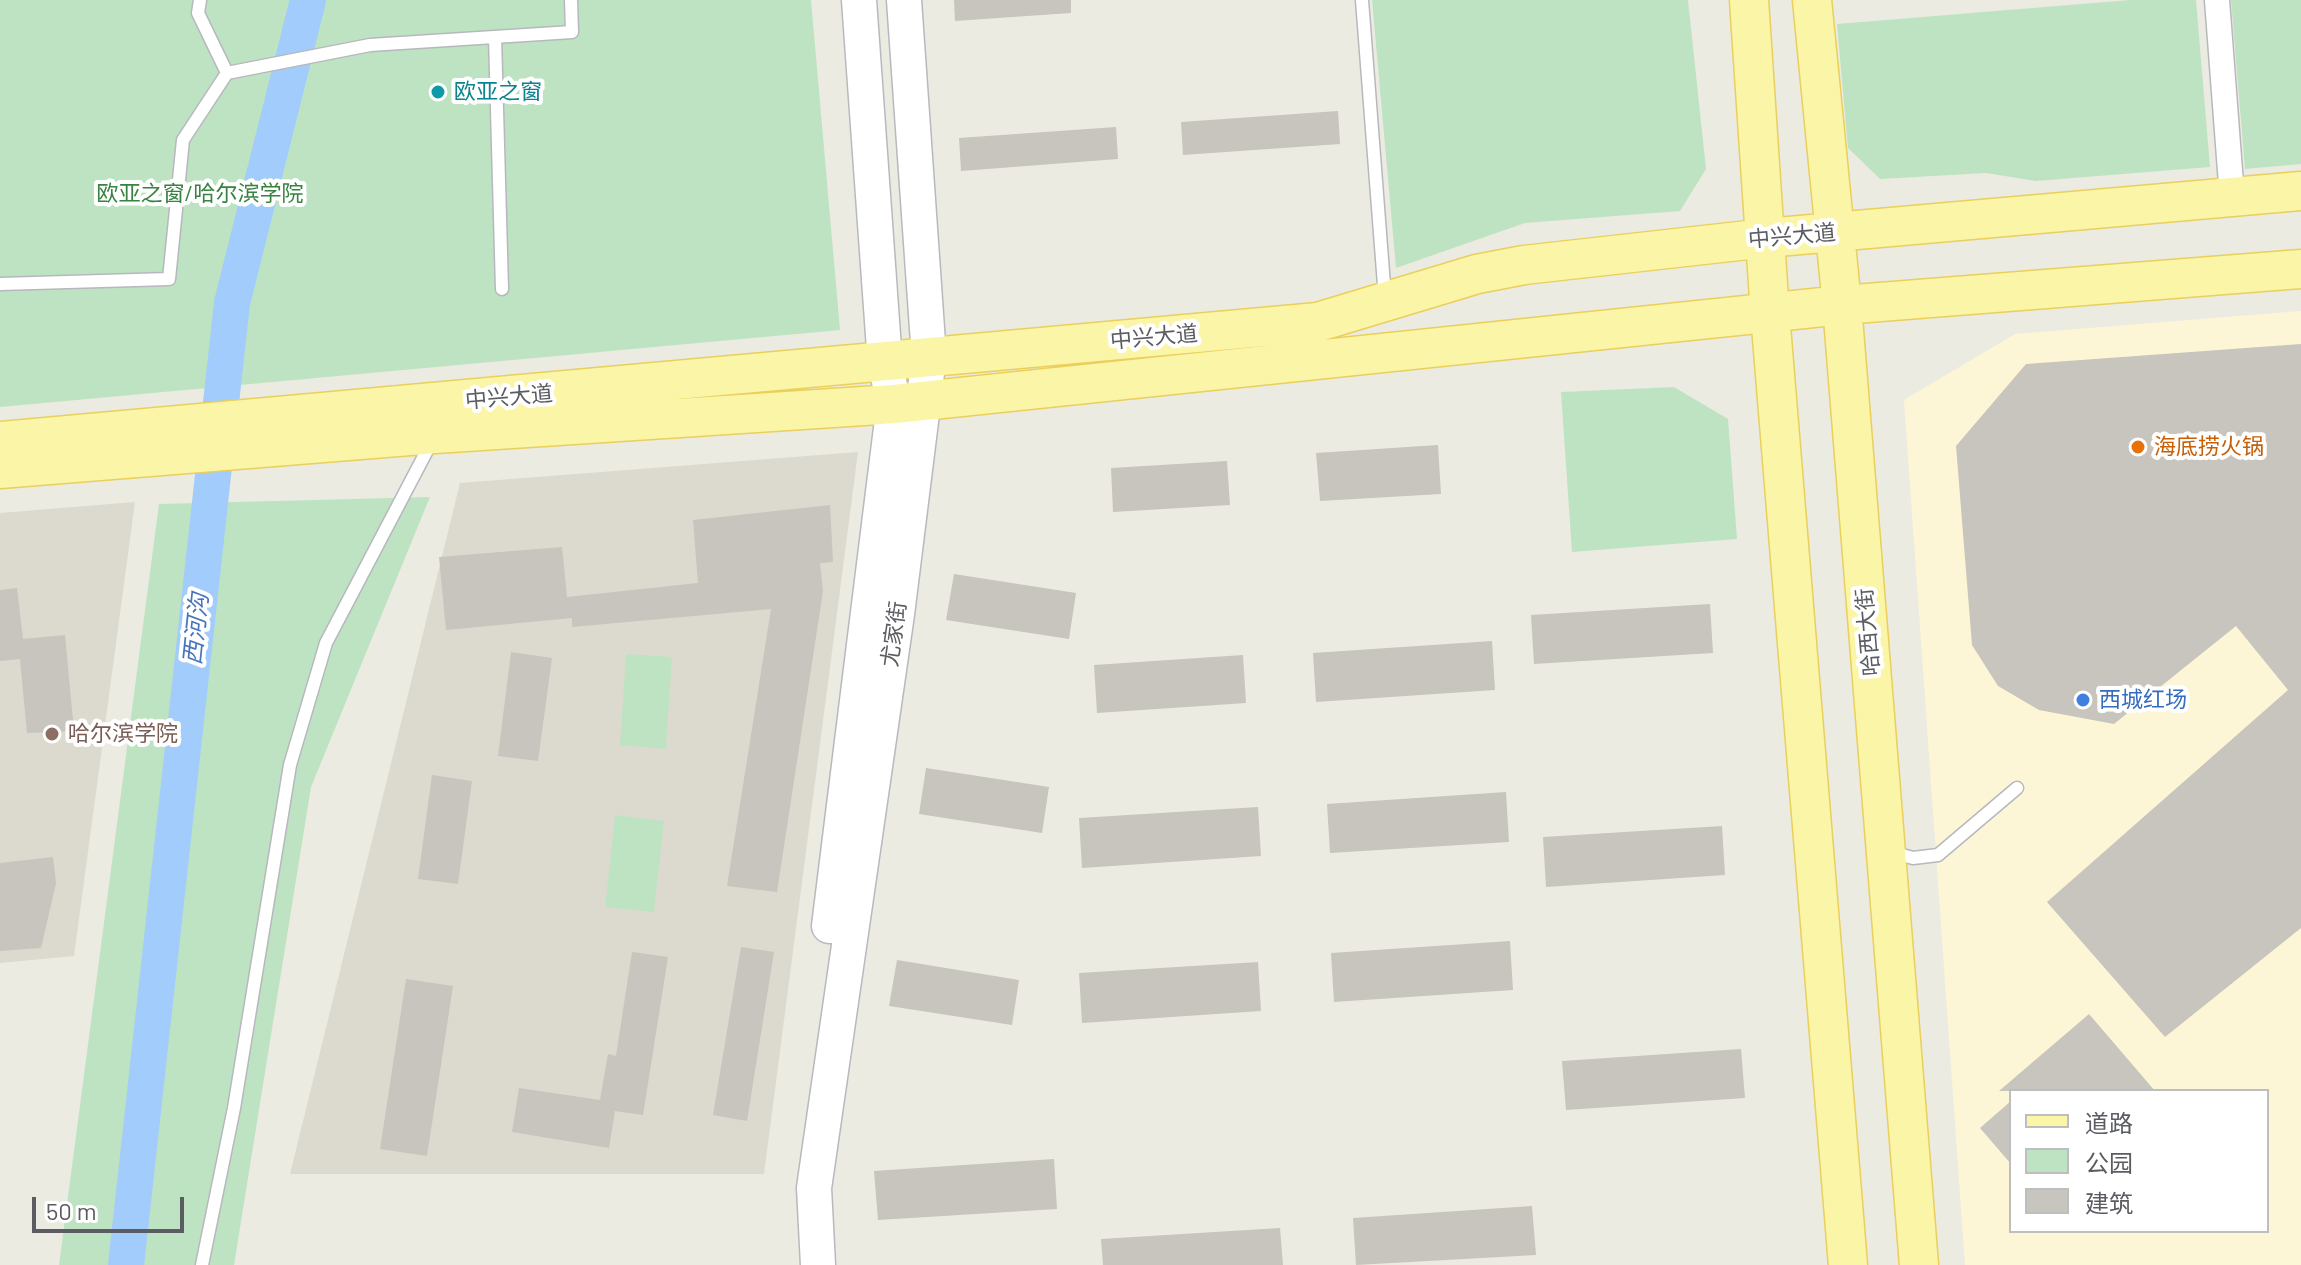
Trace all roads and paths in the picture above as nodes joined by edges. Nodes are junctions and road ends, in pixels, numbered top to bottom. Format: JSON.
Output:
{"nodes":[{"id":1,"x":200,"y":0,"type":"edge"},
{"id":2,"x":571,"y":0,"type":"edge"},
{"id":3,"x":859,"y":0,"type":"edge"},
{"id":4,"x":904,"y":0,"type":"edge"},
{"id":5,"x":1362,"y":0,"type":"edge"},
{"id":6,"x":1749,"y":0,"type":"edge"},
{"id":7,"x":1812,"y":0,"type":"edge"},
{"id":8,"x":2217,"y":0,"type":"edge"},
{"id":9,"x":495,"y":37,"type":"junction"},
{"id":10,"x":227,"y":73,"type":"junction"},
{"id":11,"x":2301,"y":191,"type":"edge"},
{"id":12,"x":2232,"y":197,"type":"junction"},
{"id":13,"x":1834,"y":233,"type":"junction"},
{"id":14,"x":1766,"y":238,"type":"junction"},
{"id":15,"x":2301,"y":269,"type":"edge"},
{"id":16,"x":0,"y":284,"type":"edge"},
{"id":17,"x":502,"y":289,"type":"dead end"},
{"id":18,"x":1386,"y":301,"type":"junction"},
{"id":19,"x":1842,"y":305,"type":"junction"},
{"id":20,"x":1770,"y":314,"type":"junction"},
{"id":21,"x":929,"y":357,"type":"junction"},
{"id":22,"x":885,"y":363,"type":"junction"},
{"id":23,"x":909,"y":402,"type":"junction"},
{"id":24,"x":270,"y":433,"type":"junction"},
{"id":25,"x":435,"y":434,"type":"junction"},
{"id":26,"x":0,"y":441,"type":"edge"},
{"id":27,"x":79,"y":448,"type":"junction"},
{"id":28,"x":0,"y":469,"type":"edge"},
{"id":29,"x":2017,"y":788,"type":"dead end"},
{"id":30,"x":1884,"y":836,"type":"junction"},
{"id":31,"x":202,"y":1265,"type":"edge"},
{"id":32,"x":800,"y":1265,"type":"edge"},
{"id":33,"x":818,"y":1265,"type":"edge"},
{"id":34,"x":1848,"y":1265,"type":"edge"},
{"id":35,"x":1919,"y":1265,"type":"edge"}],
"edges":[{"from":1,"to":10,"type":"lane"},
{"from":2,"to":9,"type":"lane"},
{"from":3,"to":22,"type":"main road","name":"尤家街"},
{"from":4,"to":21,"type":"main road","name":"尤家街"},
{"from":5,"to":18,"type":"lane"},
{"from":6,"to":14,"type":"main road"},
{"from":7,"to":13,"type":"main road","name":"哈西大街"},
{"from":8,"to":12,"type":"street"},
{"from":9,"to":10,"type":"lane"},
{"from":9,"to":17,"type":"lane"},
{"from":10,"to":16,"type":"lane"},
{"from":11,"to":12,"type":"main road","name":"中兴大道"},
{"from":12,"to":13,"type":"main road","name":"中兴大道"},
{"from":13,"to":14,"type":"main road","name":"中兴大道"},
{"from":13,"to":19,"type":"main road","name":"哈西大街"},
{"from":14,"to":18,"type":"main road","name":"中兴大道"},
{"from":14,"to":20,"type":"main road"},
{"from":15,"to":19,"type":"main road","name":"中兴大道"},
{"from":18,"to":21,"type":"main road","name":"中兴大道"},
{"from":19,"to":20,"type":"main road","name":"中兴大道"},
{"from":19,"to":30,"type":"main road","name":"哈西大街"},
{"from":20,"to":23,"type":"main road","name":"中兴大道"},
{"from":20,"to":34,"type":"main road"},
{"from":21,"to":22,"type":"main road","name":"中兴大道"},
{"from":21,"to":23,"type":"main road","name":"尤家街"},
{"from":22,"to":23,"type":"main road","name":"尤家街"},
{"from":22,"to":24,"type":"main road","name":"中兴大道"},
{"from":23,"to":25,"type":"main road","name":"中兴大道"},
{"from":23,"to":32,"type":"main road","name":"尤家街"},
{"from":23,"to":33,"type":"main road","name":"尤家街"},
{"from":24,"to":25,"type":"main road","name":"中兴大道"},
{"from":24,"to":27,"type":"main road","name":"中兴大道"},
{"from":25,"to":31,"type":"lane"},
{"from":26,"to":27,"type":"main road","name":"中兴大道"},
{"from":27,"to":28,"type":"main road","name":"中兴大道"},
{"from":29,"to":30,"type":"lane"},
{"from":30,"to":35,"type":"main road","name":"哈西大街"}]}
